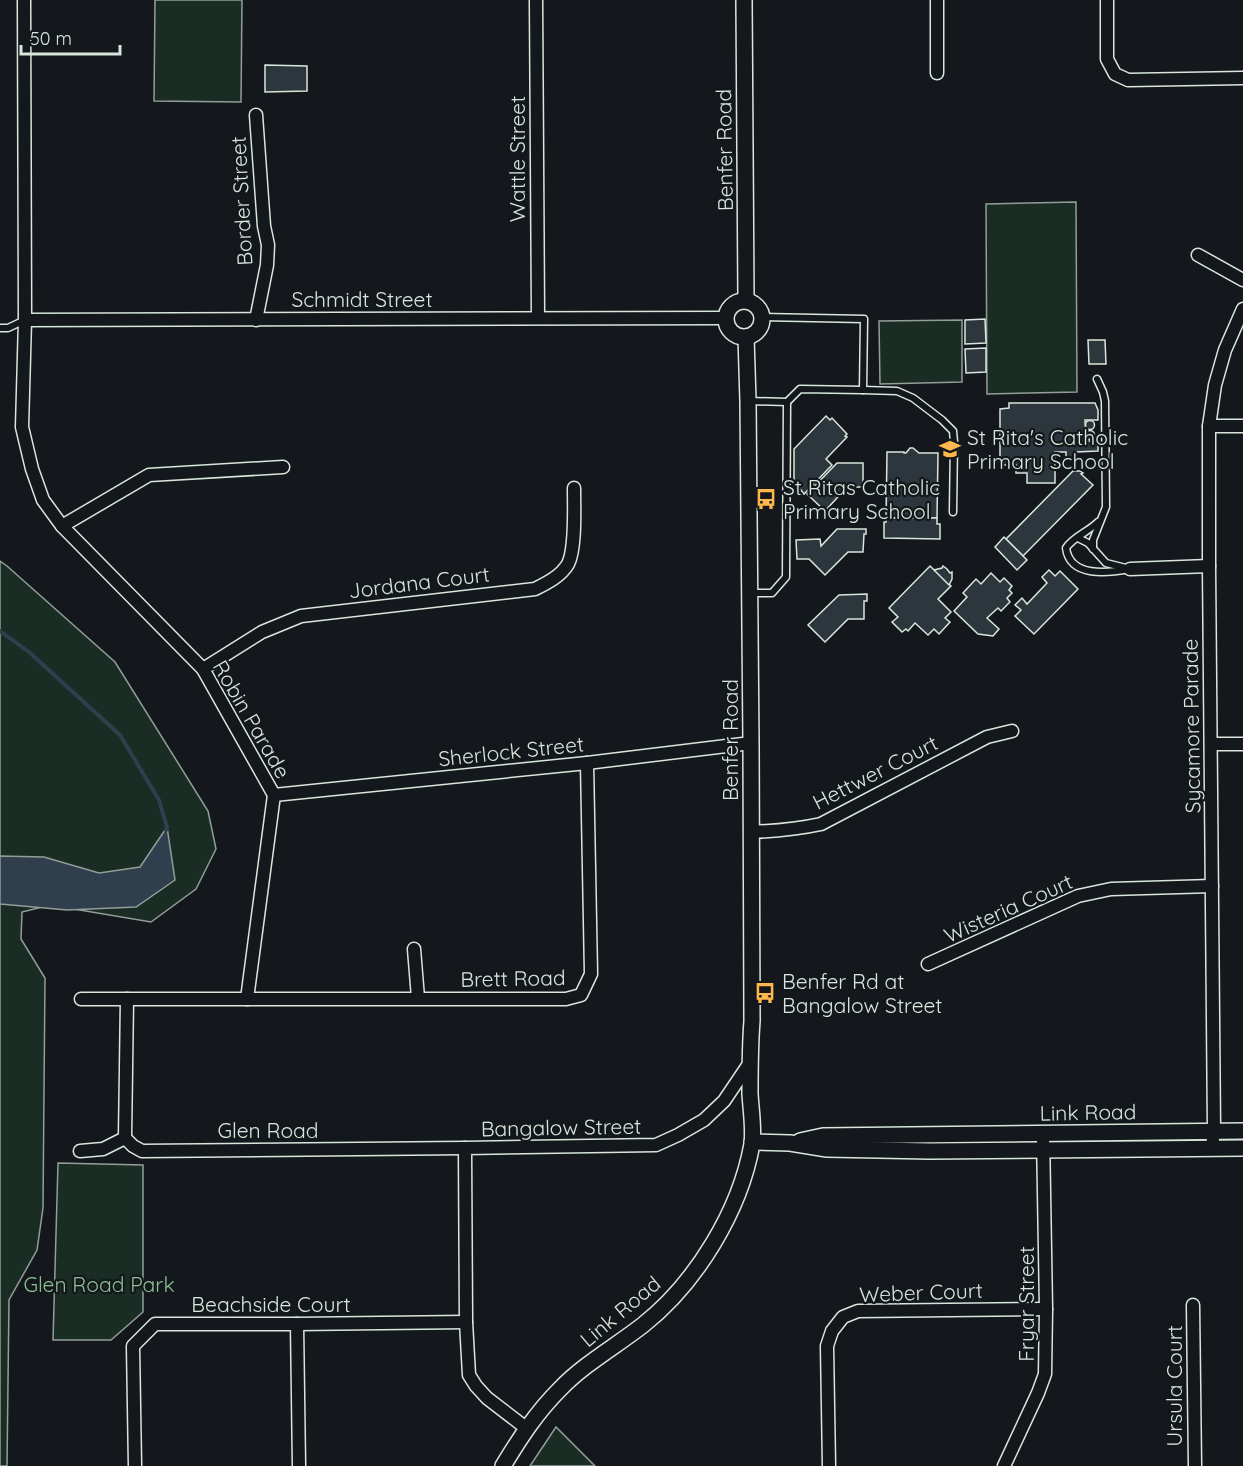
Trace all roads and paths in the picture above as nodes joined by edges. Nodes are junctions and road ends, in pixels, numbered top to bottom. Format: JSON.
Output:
{"nodes":[{"id":1,"x":24,"y":0,"type":"edge"},
{"id":2,"x":536,"y":0,"type":"edge"},
{"id":3,"x":744,"y":0,"type":"edge"},
{"id":4,"x":937,"y":0,"type":"edge"},
{"id":5,"x":1107,"y":0,"type":"edge"},
{"id":6,"x":937,"y":73,"type":"dead end"},
{"id":7,"x":1243,"y":78,"type":"edge"},
{"id":8,"x":256,"y":115,"type":"dead end"},
{"id":9,"x":1198,"y":255,"type":"dead end"},
{"id":10,"x":1243,"y":280,"type":"edge"},
{"id":11,"x":746,"y":300,"type":"junction"},
{"id":12,"x":1243,"y":309,"type":"edge"},
{"id":13,"x":538,"y":317,"type":"junction"},
{"id":14,"x":762,"y":317,"type":"junction"},
{"id":15,"x":726,"y":318,"type":"junction"},
{"id":16,"x":25,"y":320,"type":"junction"},
{"id":17,"x":256,"y":320,"type":"junction"},
{"id":18,"x":0,"y":328,"type":"edge"},
{"id":19,"x":746,"y":337,"type":"junction"},
{"id":20,"x":1097,"y":379,"type":"dead end"},
{"id":21,"x":863,"y":390,"type":"junction"},
{"id":22,"x":748,"y":401,"type":"junction"},
{"id":23,"x":787,"y":402,"type":"junction"},
{"id":24,"x":1209,"y":426,"type":"junction"},
{"id":25,"x":1243,"y":426,"type":"edge"},
{"id":26,"x":283,"y":467,"type":"dead end"},
{"id":27,"x":574,"y":488,"type":"dead end"},
{"id":28,"x":952,"y":512,"type":"dead end"},
{"id":29,"x":1101,"y":520,"type":"junction"},
{"id":30,"x":62,"y":526,"type":"junction"},
{"id":31,"x":1078,"y":538,"type":"junction"},
{"id":32,"x":1093,"y":549,"type":"junction"},
{"id":33,"x":1209,"y":566,"type":"junction"},
{"id":34,"x":1130,"y":569,"type":"junction"},
{"id":35,"x":750,"y":594,"type":"junction"},
{"id":36,"x":202,"y":669,"type":"junction"},
{"id":37,"x":1012,"y":731,"type":"dead end"},
{"id":38,"x":751,"y":743,"type":"junction"},
{"id":39,"x":1211,"y":744,"type":"junction"},
{"id":40,"x":1243,"y":744,"type":"edge"},
{"id":41,"x":587,"y":763,"type":"junction"},
{"id":42,"x":274,"y":795,"type":"junction"},
{"id":43,"x":752,"y":832,"type":"junction"},
{"id":44,"x":1212,"y":886,"type":"junction"},
{"id":45,"x":414,"y":949,"type":"dead end"},
{"id":46,"x":928,"y":964,"type":"dead end"},
{"id":47,"x":418,"y":998,"type":"junction"},
{"id":48,"x":81,"y":999,"type":"dead end"},
{"id":49,"x":127,"y":999,"type":"junction"},
{"id":50,"x":247,"y":999,"type":"junction"},
{"id":51,"x":749,"y":1064,"type":"junction"},
{"id":52,"x":1214,"y":1131,"type":"junction"},
{"id":53,"x":1243,"y":1131,"type":"edge"},
{"id":54,"x":125,"y":1138,"type":"junction"},
{"id":55,"x":1044,"y":1141,"type":"junction"},
{"id":56,"x":752,"y":1142,"type":"junction"},
{"id":57,"x":1212,"y":1147,"type":"junction"},
{"id":58,"x":465,"y":1148,"type":"junction"},
{"id":59,"x":1243,"y":1148,"type":"edge"},
{"id":60,"x":80,"y":1151,"type":"dead end"},
{"id":61,"x":1193,"y":1305,"type":"dead end"},
{"id":62,"x":1046,"y":1309,"type":"junction"},
{"id":63,"x":466,"y":1322,"type":"junction"},
{"id":64,"x":297,"y":1324,"type":"junction"},
{"id":65,"x":526,"y":1428,"type":"junction"},
{"id":66,"x":135,"y":1466,"type":"edge"},
{"id":67,"x":299,"y":1466,"type":"edge"},
{"id":68,"x":503,"y":1466,"type":"edge"},
{"id":69,"x":829,"y":1466,"type":"edge"},
{"id":70,"x":1004,"y":1466,"type":"edge"},
{"id":71,"x":1194,"y":1466,"type":"edge"}],
"edges":[{"from":1,"to":16,"type":"street","name":"Robin Parade"},
{"from":2,"to":13,"type":"street","name":"Wattle Street"},
{"from":3,"to":11,"type":"street","name":"Benfer Road"},
{"from":4,"to":6,"type":"street"},
{"from":5,"to":7,"type":"street"},
{"from":8,"to":17,"type":"street","name":"Border Street"},
{"from":9,"to":10,"type":"street"},
{"from":11,"to":14,"type":"street"},
{"from":11,"to":15,"type":"street"},
{"from":12,"to":24,"type":"street","name":"Sycamore Parade"},
{"from":13,"to":15,"type":"street","name":"Schmidt Street"},
{"from":13,"to":17,"type":"street","name":"Schmidt Street"},
{"from":14,"to":19,"type":"street"},
{"from":14,"to":21,"type":"lane"},
{"from":15,"to":19,"type":"street"},
{"from":16,"to":17,"type":"street","name":"Schmidt Street"},
{"from":16,"to":18,"type":"lane","name":"Schmidt Street"},
{"from":16,"to":30,"type":"street","name":"Robin Parade"},
{"from":19,"to":22,"type":"street","name":"Benfer Road"},
{"from":20,"to":29,"type":"lane"},
{"from":21,"to":23,"type":"lane"},
{"from":21,"to":28,"type":"lane"},
{"from":22,"to":23,"type":"lane"},
{"from":22,"to":35,"type":"street","name":"Benfer Road"},
{"from":23,"to":35,"type":"lane"},
{"from":24,"to":25,"type":"street"},
{"from":24,"to":33,"type":"street","name":"Sycamore Parade"},
{"from":26,"to":30,"type":"street"},
{"from":27,"to":36,"type":"street","name":"Jordana Court"},
{"from":29,"to":31,"type":"lane"},
{"from":29,"to":32,"type":"lane"},
{"from":30,"to":36,"type":"street","name":"Robin Parade"},
{"from":31,"to":32,"type":"lane"},
{"from":31,"to":34,"type":"lane"},
{"from":32,"to":34,"type":"lane"},
{"from":33,"to":34,"type":"street"},
{"from":33,"to":39,"type":"street","name":"Sycamore Parade"},
{"from":35,"to":38,"type":"street","name":"Benfer Road"},
{"from":36,"to":42,"type":"street","name":"Robin Parade"},
{"from":37,"to":43,"type":"street","name":"Hettwer Court"},
{"from":38,"to":41,"type":"street","name":"Sherlock Street"},
{"from":38,"to":43,"type":"street","name":"Benfer Road"},
{"from":39,"to":40,"type":"street"},
{"from":39,"to":44,"type":"street","name":"Sycamore Parade"},
{"from":41,"to":42,"type":"street","name":"Sherlock Street"},
{"from":41,"to":47,"type":"street","name":"Brett Road"},
{"from":42,"to":50,"type":"street","name":"Robin Parade"},
{"from":43,"to":51,"type":"street","name":"Benfer Road"},
{"from":44,"to":46,"type":"street","name":"Wisteria Court"},
{"from":44,"to":52,"type":"street","name":"Sycamore Parade"},
{"from":45,"to":47,"type":"street"},
{"from":47,"to":50,"type":"street","name":"Brett Road"},
{"from":48,"to":49,"type":"street"},
{"from":49,"to":50,"type":"street"},
{"from":49,"to":54,"type":"street"},
{"from":51,"to":56,"type":"street","name":"Benfer Road"},
{"from":51,"to":58,"type":"street","name":"Bangalow Street"},
{"from":52,"to":53,"type":"street","name":"Link Road"},
{"from":52,"to":55,"type":"street","name":"Link Road"},
{"from":52,"to":57,"type":"street","name":"Sycamore Parade"},
{"from":54,"to":58,"type":"street","name":"Glen Road"},
{"from":54,"to":60,"type":"street"},
{"from":55,"to":56,"type":"street","name":"Link Road"},
{"from":55,"to":57,"type":"street","name":"Link Road"},
{"from":55,"to":62,"type":"street","name":"Fryar Street"},
{"from":56,"to":65,"type":"street","name":"Link Road"},
{"from":57,"to":59,"type":"street","name":"Link Road"},
{"from":58,"to":63,"type":"street","name":"Bangalow Street"},
{"from":61,"to":71,"type":"street","name":"Ursula Court"},
{"from":62,"to":69,"type":"street","name":"Weber Court"},
{"from":62,"to":70,"type":"street","name":"Fryar Street"},
{"from":63,"to":64,"type":"street","name":"Beachside Court"},
{"from":63,"to":65,"type":"street","name":"Bangalow Street"},
{"from":64,"to":66,"type":"street","name":"Beachside Court"},
{"from":64,"to":67,"type":"street"},
{"from":65,"to":68,"type":"street","name":"Link Road"}]}
